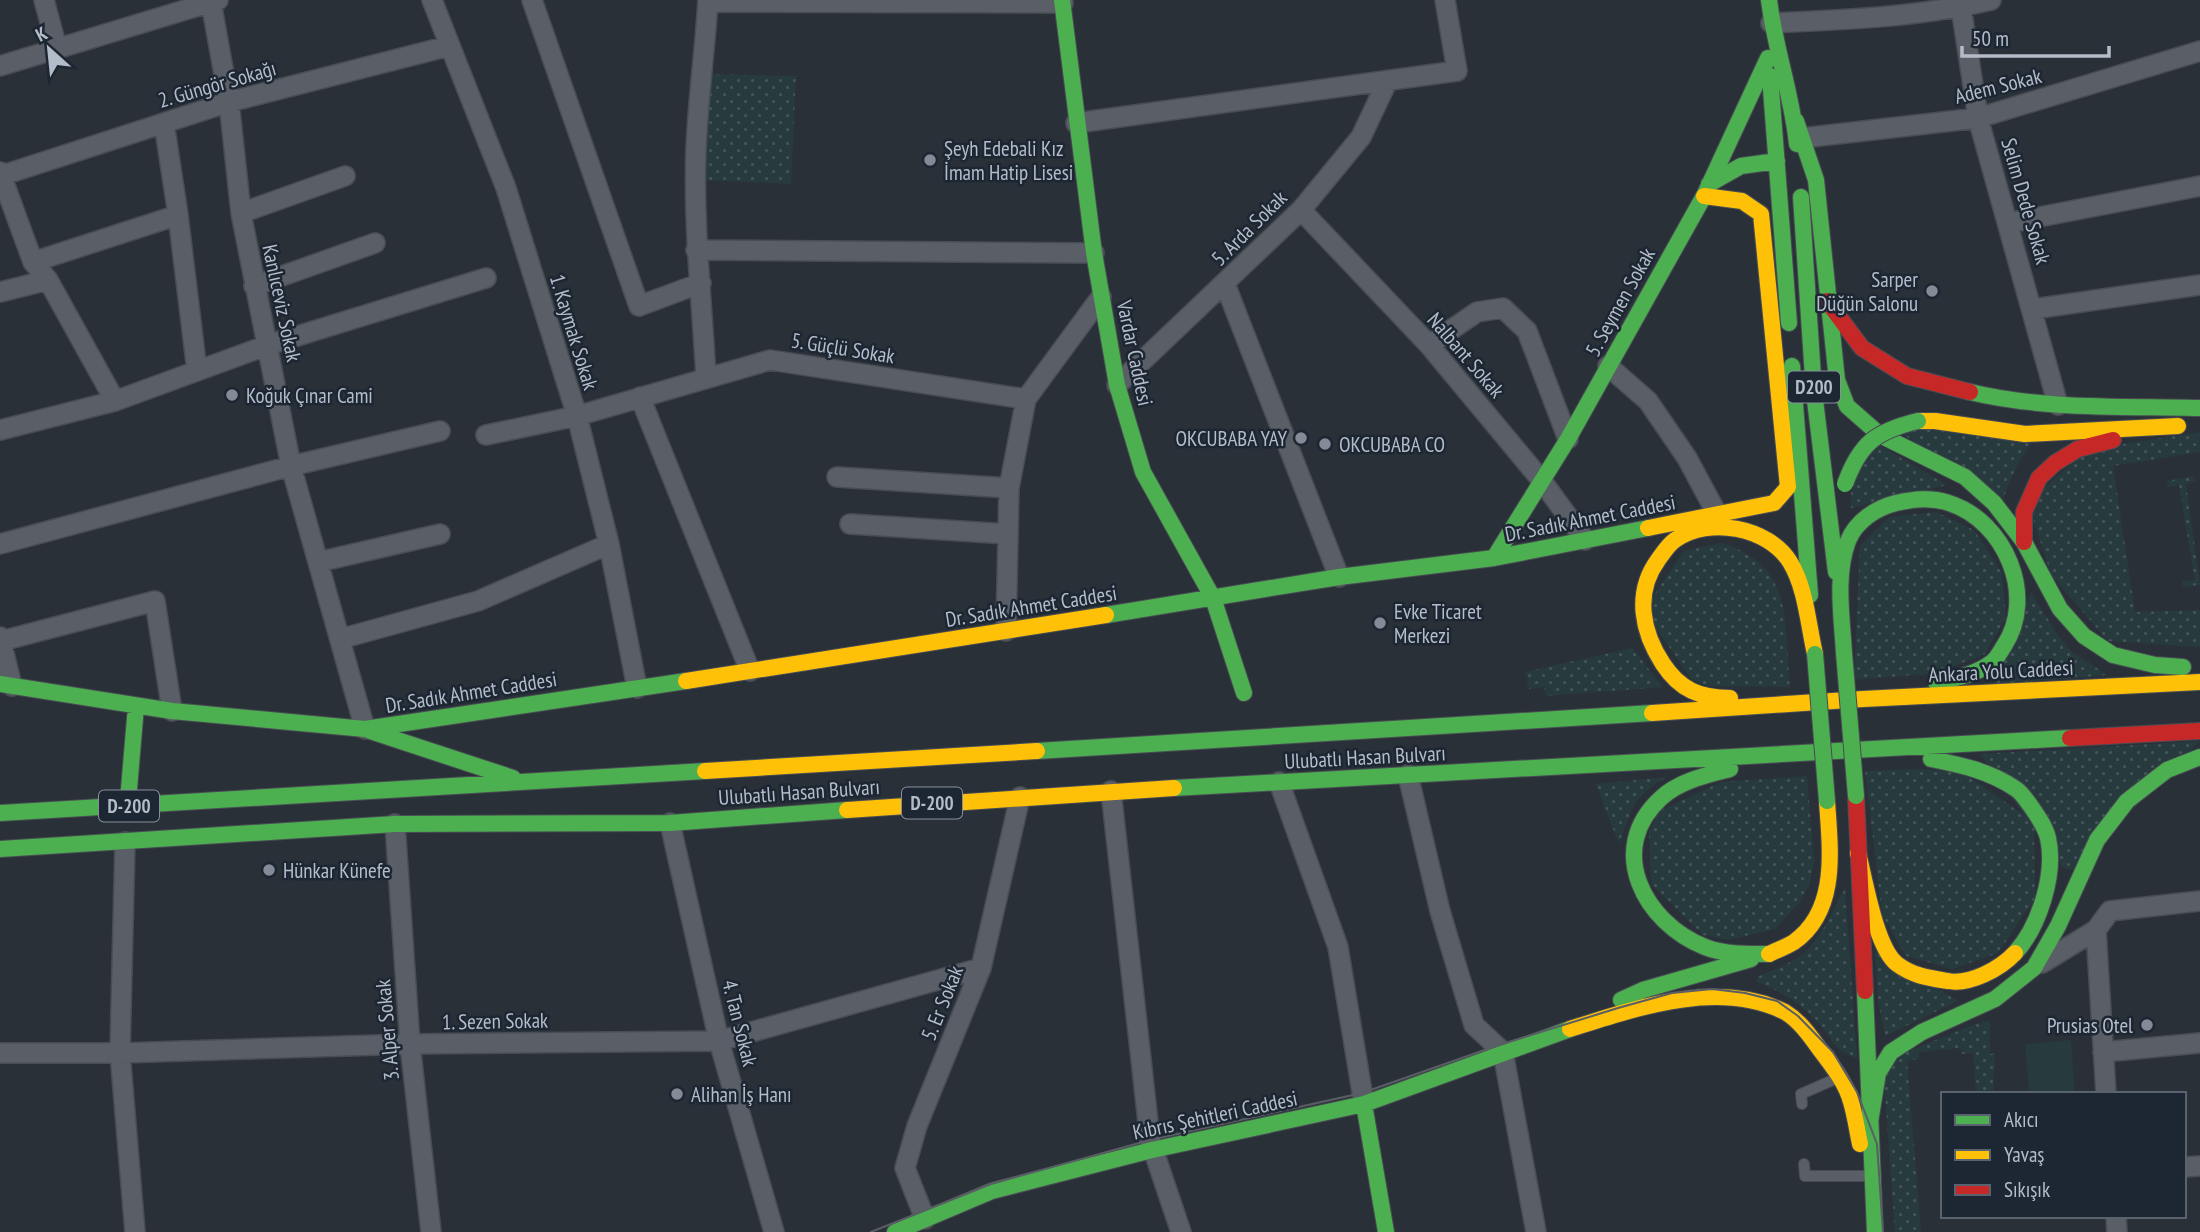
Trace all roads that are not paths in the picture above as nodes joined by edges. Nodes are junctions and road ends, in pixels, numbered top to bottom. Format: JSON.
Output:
{"nodes":[{"id":1,"x":44,"y":0,"type":"edge"},
{"id":2,"x":432,"y":0,"type":"edge"},
{"id":3,"x":532,"y":0,"type":"edge"},
{"id":4,"x":1445,"y":0,"type":"edge"},
{"id":5,"x":1769,"y":0,"type":"edge"},
{"id":6,"x":1991,"y":0,"type":"edge"},
{"id":7,"x":214,"y":1,"type":"edge"},
{"id":8,"x":708,"y":1,"type":"edge"},
{"id":9,"x":1062,"y":1,"type":"edge"},
{"id":10,"x":1961,"y":7,"type":"junction"},
{"id":11,"x":1771,"y":23,"type":"junction"},
{"id":12,"x":449,"y":46,"type":"junction"},
{"id":13,"x":57,"y":48,"type":"junction"},
{"id":14,"x":2200,"y":51,"type":"edge"},
{"id":15,"x":1768,"y":58,"type":"junction"},
{"id":16,"x":0,"y":66,"type":"edge"},
{"id":17,"x":1387,"y":82,"type":"junction"},
{"id":18,"x":229,"y":102,"type":"junction"},
{"id":19,"x":1978,"y":118,"type":"junction"},
{"id":20,"x":164,"y":123,"type":"junction"},
{"id":21,"x":1076,"y":123,"type":"junction"},
{"id":22,"x":1799,"y":130,"type":"junction"},
{"id":23,"x":1777,"y":160,"type":"junction"},
{"id":24,"x":0,"y":174,"type":"edge"},
{"id":25,"x":345,"y":176,"type":"dead end"},
{"id":26,"x":2200,"y":186,"type":"edge"},
{"id":27,"x":1707,"y":190,"type":"junction"},
{"id":28,"x":1301,"y":209,"type":"junction"},
{"id":29,"x":241,"y":213,"type":"junction"},
{"id":30,"x":178,"y":215,"type":"junction"},
{"id":31,"x":2008,"y":223,"type":"junction"},
{"id":32,"x":375,"y":243,"type":"dead end"},
{"id":33,"x":696,"y":250,"type":"junction"},
{"id":34,"x":1094,"y":253,"type":"junction"},
{"id":35,"x":33,"y":262,"type":"junction"},
{"id":36,"x":486,"y":278,"type":"dead end"},
{"id":37,"x":48,"y":280,"type":"junction"},
{"id":38,"x":701,"y":283,"type":"junction"},
{"id":39,"x":1225,"y":284,"type":"junction"},
{"id":40,"x":2200,"y":285,"type":"edge"},
{"id":41,"x":254,"y":286,"type":"junction"},
{"id":42,"x":0,"y":292,"type":"edge"},
{"id":43,"x":1101,"y":297,"type":"junction"},
{"id":44,"x":1827,"y":301,"type":"junction"},
{"id":45,"x":2033,"y":309,"type":"junction"},
{"id":46,"x":268,"y":345,"type":"junction"},
{"id":47,"x":1429,"y":345,"type":"junction"},
{"id":48,"x":1608,"y":366,"type":"junction"},
{"id":49,"x":197,"y":371,"type":"junction"},
{"id":50,"x":706,"y":378,"type":"junction"},
{"id":51,"x":1117,"y":385,"type":"junction"},
{"id":52,"x":640,"y":397,"type":"junction"},
{"id":53,"x":1026,"y":399,"type":"junction"},
{"id":54,"x":115,"y":401,"type":"junction"},
{"id":55,"x":2058,"y":405,"type":"junction"},
{"id":56,"x":2200,"y":408,"type":"edge"},
{"id":57,"x":577,"y":416,"type":"junction"},
{"id":58,"x":2200,"y":422,"type":"edge"},
{"id":59,"x":2178,"y":426,"type":"junction"},
{"id":60,"x":0,"y":430,"type":"edge"},
{"id":61,"x":440,"y":431,"type":"dead end"},
{"id":62,"x":486,"y":435,"type":"dead end"},
{"id":63,"x":1568,"y":439,"type":"junction"},
{"id":64,"x":291,"y":466,"type":"junction"},
{"id":65,"x":837,"y":477,"type":"dead end"},
{"id":66,"x":1542,"y":481,"type":"junction"},
{"id":67,"x":1009,"y":488,"type":"junction"},
{"id":68,"x":1717,"y":514,"type":"junction"},
{"id":69,"x":850,"y":524,"type":"dead end"},
{"id":70,"x":440,"y":534,"type":"dead end"},
{"id":71,"x":1008,"y":534,"type":"junction"},
{"id":72,"x":1585,"y":540,"type":"junction"},
{"id":73,"x":2024,"y":542,"type":"junction"},
{"id":74,"x":0,"y":544,"type":"edge"},
{"id":75,"x":609,"y":544,"type":"junction"},
{"id":76,"x":1834,"y":544,"type":"junction"},
{"id":77,"x":1494,"y":558,"type":"junction"},
{"id":78,"x":318,"y":562,"type":"junction"},
{"id":79,"x":1339,"y":577,"type":"junction"},
{"id":80,"x":1213,"y":598,"type":"junction"},
{"id":81,"x":1006,"y":631,"type":"junction"},
{"id":82,"x":0,"y":639,"type":"edge"},
{"id":83,"x":340,"y":639,"type":"junction"},
{"id":84,"x":1844,"y":653,"type":"junction"},
{"id":85,"x":1815,"y":654,"type":"junction"},
{"id":86,"x":2200,"y":667,"type":"edge"},
{"id":87,"x":750,"y":671,"type":"junction"},
{"id":88,"x":2200,"y":682,"type":"edge"},
{"id":89,"x":6,"y":685,"type":"edge"},
{"id":90,"x":637,"y":688,"type":"junction"},
{"id":91,"x":1244,"y":693,"type":"dead end"},
{"id":92,"x":1863,"y":699,"type":"junction"},
{"id":93,"x":1803,"y":704,"type":"junction"},
{"id":94,"x":136,"y":706,"type":"junction"},
{"id":95,"x":172,"y":712,"type":"junction"},
{"id":96,"x":365,"y":729,"type":"junction"},
{"id":97,"x":2200,"y":731,"type":"edge"},
{"id":98,"x":1870,"y":748,"type":"junction"},
{"id":99,"x":1810,"y":751,"type":"junction"},
{"id":100,"x":2200,"y":757,"type":"edge"},
{"id":101,"x":1408,"y":775,"type":"junction"},
{"id":102,"x":526,"y":782,"type":"junction"},
{"id":103,"x":1279,"y":782,"type":"junction"},
{"id":104,"x":1111,"y":791,"type":"junction"},
{"id":105,"x":1020,"y":796,"type":"junction"},
{"id":106,"x":259,"y":799,"type":"junction"},
{"id":107,"x":0,"y":813,"type":"edge"},
{"id":108,"x":670,"y":823,"type":"junction"},
{"id":109,"x":395,"y":824,"type":"junction"},
{"id":110,"x":125,"y":842,"type":"junction"},
{"id":111,"x":55,"y":846,"type":"junction"},
{"id":112,"x":0,"y":849,"type":"edge"},
{"id":113,"x":1858,"y":853,"type":"junction"},
{"id":114,"x":0,"y":861,"type":"edge"},
{"id":115,"x":2200,"y":901,"type":"edge"},
{"id":116,"x":2096,"y":930,"type":"junction"},
{"id":117,"x":1769,"y":954,"type":"junction"},
{"id":118,"x":981,"y":968,"type":"junction"},
{"id":119,"x":2034,"y":968,"type":"junction"},
{"id":120,"x":1544,"y":1037,"type":"junction"},
{"id":121,"x":719,"y":1041,"type":"junction"},
{"id":122,"x":2200,"y":1043,"type":"edge"},
{"id":123,"x":410,"y":1044,"type":"junction"},
{"id":124,"x":1503,"y":1052,"type":"junction"},
{"id":125,"x":2103,"y":1052,"type":"junction"},
{"id":126,"x":0,"y":1053,"type":"edge"},
{"id":127,"x":120,"y":1053,"type":"junction"},
{"id":128,"x":1840,"y":1077,"type":"junction"},
{"id":129,"x":2106,"y":1092,"type":"edge"},
{"id":130,"x":1364,"y":1104,"type":"junction"},
{"id":131,"x":1802,"y":1104,"type":"dead end"},
{"id":132,"x":1870,"y":1122,"type":"junction"},
{"id":133,"x":1152,"y":1150,"type":"junction"},
{"id":134,"x":1804,"y":1164,"type":"dead end"},
{"id":135,"x":1865,"y":1176,"type":"junction"},
{"id":136,"x":925,"y":1219,"type":"junction"},
{"id":137,"x":135,"y":1232,"type":"edge"},
{"id":138,"x":431,"y":1232,"type":"edge"},
{"id":139,"x":774,"y":1232,"type":"edge"},
{"id":140,"x":895,"y":1232,"type":"edge"},
{"id":141,"x":1181,"y":1232,"type":"edge"},
{"id":142,"x":1386,"y":1232,"type":"edge"},
{"id":143,"x":1536,"y":1232,"type":"edge"},
{"id":144,"x":1874,"y":1232,"type":"edge"}],
"edges":[{"from":1,"to":13,"type":"street"},
{"from":2,"to":12,"type":"street","name":"1. Kaymak Sokak"},
{"from":3,"to":38,"type":"street"},
{"from":4,"to":17,"type":"street"},
{"from":5,"to":11,"type":"main road"},
{"from":6,"to":10,"type":"street"},
{"from":7,"to":13,"type":"street"},
{"from":7,"to":18,"type":"street","name":"Kanlıceviz Sokak"},
{"from":8,"to":9,"type":"street"},
{"from":8,"to":33,"type":"street"},
{"from":9,"to":21,"type":"main road","name":"Vardar Caddesi"},
{"from":10,"to":11,"type":"street"},
{"from":10,"to":19,"type":"street","name":"Selim Dede Sokak"},
{"from":11,"to":15,"type":"main road"},
{"from":11,"to":22,"type":"main road"},
{"from":12,"to":18,"type":"street","name":"2. Güngör Sokağı"},
{"from":12,"to":57,"type":"street","name":"1. Kaymak Sokak"},
{"from":13,"to":16,"type":"street"},
{"from":14,"to":19,"type":"street","name":"Adem Sokak"},
{"from":15,"to":23,"type":"main road"},
{"from":15,"to":27,"type":"main road","name":"5. Seymen Sokak"},
{"from":17,"to":21,"type":"street"},
{"from":17,"to":28,"type":"street","name":"5. Arda Sokak"},
{"from":18,"to":20,"type":"street","name":"2. Güngör Sokağı"},
{"from":18,"to":29,"type":"street","name":"Kanlıceviz Sokak"},
{"from":19,"to":22,"type":"street","name":"Adem Sokak"},
{"from":19,"to":31,"type":"street","name":"Selim Dede Sokak"},
{"from":20,"to":24,"type":"street","name":"2. Güngör Sokağı"},
{"from":20,"to":30,"type":"street"},
{"from":21,"to":34,"type":"main road","name":"Vardar Caddesi"},
{"from":22,"to":44,"type":"main road"},
{"from":22,"to":76,"type":"main road","number":"D200"},
{"from":23,"to":27,"type":"main road"},
{"from":23,"to":85,"type":"main road"},
{"from":24,"to":35,"type":"street"},
{"from":25,"to":29,"type":"street"},
{"from":26,"to":31,"type":"street"},
{"from":27,"to":48,"type":"main road","name":"5. Seymen Sokak"},
{"from":27,"to":68,"type":"main road","name":"Dr. Sadık Ahmet Caddesi"},
{"from":28,"to":39,"type":"street","name":"5. Arda Sokak"},
{"from":28,"to":47,"type":"street","name":"Nalbant Sokak"},
{"from":29,"to":41,"type":"street","name":"Kanlıceviz Sokak"},
{"from":30,"to":35,"type":"street"},
{"from":30,"to":49,"type":"street"},
{"from":31,"to":45,"type":"street","name":"Selim Dede Sokak"},
{"from":32,"to":41,"type":"street"},
{"from":33,"to":34,"type":"street"},
{"from":33,"to":38,"type":"street"},
{"from":34,"to":43,"type":"main road","name":"Vardar Caddesi"},
{"from":35,"to":37,"type":"street"},
{"from":36,"to":46,"type":"street"},
{"from":37,"to":42,"type":"street"},
{"from":37,"to":54,"type":"street"},
{"from":38,"to":50,"type":"street"},
{"from":39,"to":51,"type":"street","name":"5. Arda Sokak"},
{"from":39,"to":79,"type":"street"},
{"from":40,"to":45,"type":"street"},
{"from":41,"to":46,"type":"street","name":"Kanlıceviz Sokak"},
{"from":43,"to":51,"type":"main road","name":"Vardar Caddesi"},
{"from":43,"to":53,"type":"street"},
{"from":44,"to":55,"type":"main road"},
{"from":44,"to":73,"type":"main road"},
{"from":45,"to":55,"type":"street","name":"Selim Dede Sokak"},
{"from":46,"to":49,"type":"street"},
{"from":46,"to":64,"type":"street","name":"Kanlıceviz Sokak"},
{"from":47,"to":63,"type":"street"},
{"from":47,"to":66,"type":"street","name":"Nalbant Sokak"},
{"from":48,"to":63,"type":"main road","name":"5. Seymen Sokak"},
{"from":48,"to":68,"type":"street"},
{"from":49,"to":54,"type":"street"},
{"from":50,"to":52,"type":"street","name":"5. Güçlü Sokak"},
{"from":50,"to":53,"type":"street","name":"5. Güçlü Sokak"},
{"from":51,"to":80,"type":"main road","name":"Vardar Caddesi"},
{"from":52,"to":57,"type":"street","name":"5. Güçlü Sokak"},
{"from":52,"to":87,"type":"street"},
{"from":53,"to":67,"type":"street"},
{"from":54,"to":60,"type":"street"},
{"from":55,"to":56,"type":"main road"},
{"from":57,"to":62,"type":"street","name":"5. Güçlü Sokak"},
{"from":57,"to":75,"type":"street","name":"1. Kaymak Sokak"},
{"from":58,"to":59,"type":"main road"},
{"from":59,"to":73,"type":"main road"},
{"from":59,"to":76,"type":"main road","bridge":true},
{"from":61,"to":64,"type":"street"},
{"from":63,"to":66,"type":"main road","name":"5. Seymen Sokak"},
{"from":64,"to":74,"type":"street"},
{"from":64,"to":78,"type":"street","name":"Kanlıceviz Sokak"},
{"from":65,"to":67,"type":"street"},
{"from":66,"to":72,"type":"street","name":"Nalbant Sokak"},
{"from":66,"to":77,"type":"main road","name":"5. Seymen Sokak"},
{"from":67,"to":71,"type":"street"},
{"from":68,"to":72,"type":"main road","name":"Dr. Sadık Ahmet Caddesi"},
{"from":69,"to":71,"type":"street"},
{"from":70,"to":78,"type":"street"},
{"from":71,"to":81,"type":"street"},
{"from":72,"to":77,"type":"main road","name":"Dr. Sadık Ahmet Caddesi"},
{"from":73,"to":86,"type":"main road"},
{"from":75,"to":83,"type":"street"},
{"from":75,"to":90,"type":"street","name":"1. Kaymak Sokak"},
{"from":76,"to":84,"type":"main road","number":"D200"},
{"from":77,"to":79,"type":"main road","name":"Dr. Sadık Ahmet Caddesi"},
{"from":78,"to":83,"type":"street","name":"Kanlıceviz Sokak"},
{"from":79,"to":80,"type":"main road","name":"Dr. Sadık Ahmet Caddesi"},
{"from":80,"to":81,"type":"main road","name":"Dr. Sadık Ahmet Caddesi"},
{"from":80,"to":91,"type":"main road","name":"Vardar Caddesi"},
{"from":81,"to":87,"type":"main road","name":"Dr. Sadık Ahmet Caddesi"},
{"from":82,"to":89,"type":"street"},
{"from":82,"to":95,"type":"street"},
{"from":83,"to":96,"type":"street","name":"Kanlıceviz Sokak"},
{"from":84,"to":92,"type":"main road"},
{"from":84,"to":113,"type":"main road","number":"D200","bridge":true},
{"from":85,"to":93,"type":"main road"},
{"from":85,"to":117,"type":"main road","bridge":true},
{"from":87,"to":90,"type":"main road","name":"Dr. Sadık Ahmet Caddesi"},
{"from":88,"to":92,"type":"main road","name":"Ankara Yolu Caddesi"},
{"from":89,"to":94,"type":"main road","name":"Dr. Sadık Ahmet Caddesi"},
{"from":90,"to":96,"type":"main road","name":"Dr. Sadık Ahmet Caddesi"},
{"from":92,"to":93,"type":"main road","name":"Ankara Yolu Caddesi"},
{"from":93,"to":102,"type":"main road","name":"Ulubatlı Hasan Bulvarı","number":"D-200"},
{"from":94,"to":95,"type":"main road","name":"Dr. Sadık Ahmet Caddesi"},
{"from":94,"to":106,"type":"main road"},
{"from":95,"to":96,"type":"main road","name":"Dr. Sadık Ahmet Caddesi"},
{"from":96,"to":102,"type":"main road"},
{"from":97,"to":98,"type":"main road"},
{"from":98,"to":99,"type":"main road"},
{"from":98,"to":113,"type":"main road"},
{"from":99,"to":101,"type":"main road","name":"Ulubatlı Hasan Bulvarı","number":"D-200"},
{"from":99,"to":117,"type":"main road"},
{"from":100,"to":119,"type":"main road"},
{"from":101,"to":103,"type":"main road","name":"Ulubatlı Hasan Bulvarı","number":"D-200"},
{"from":101,"to":124,"type":"street"},
{"from":102,"to":106,"type":"main road","name":"Ulubatlı Hasan Bulvarı","number":"D-200"},
{"from":103,"to":104,"type":"main road","name":"Ulubatlı Hasan Bulvarı","number":"D-200"},
{"from":103,"to":130,"type":"street"},
{"from":104,"to":105,"type":"main road","name":"Ulubatlı Hasan Bulvarı","number":"D-200"},
{"from":104,"to":133,"type":"street"},
{"from":105,"to":108,"type":"main road","name":"Ulubatlı Hasan Bulvarı","number":"D-200"},
{"from":105,"to":118,"type":"street","name":"5. Er Sokak"},
{"from":106,"to":107,"type":"main road","name":"Ulubatlı Hasan Bulvarı","number":"D-200"},
{"from":108,"to":109,"type":"main road","name":"Ulubatlı Hasan Bulvarı","number":"D-200"},
{"from":108,"to":121,"type":"street","name":"4. Tan Sokak"},
{"from":109,"to":110,"type":"main road","name":"Ulubatlı Hasan Bulvarı","number":"D-200"},
{"from":109,"to":123,"type":"street","name":"3. Alper Sokak"},
{"from":110,"to":111,"type":"main road","name":"Ulubatlı Hasan Bulvarı","number":"D-200"},
{"from":110,"to":127,"type":"street"},
{"from":111,"to":112,"type":"main road","name":"Ulubatlı Hasan Bulvarı","number":"D-200"},
{"from":111,"to":114,"type":"main road"},
{"from":113,"to":132,"type":"main road"},
{"from":115,"to":116,"type":"street"},
{"from":116,"to":119,"type":"street"},
{"from":116,"to":125,"type":"street"},
{"from":117,"to":120,"type":"main road"},
{"from":118,"to":121,"type":"street","name":"1. Sezen Sokak"},
{"from":118,"to":136,"type":"street","name":"5. Er Sokak"},
{"from":119,"to":132,"type":"main road"},
{"from":120,"to":124,"type":"main road","name":"Kıbrıs Şehitleri Caddesi"},
{"from":120,"to":128,"type":"main road"},
{"from":121,"to":123,"type":"street","name":"1. Sezen Sokak"},
{"from":121,"to":139,"type":"street","name":"4. Tan Sokak"},
{"from":122,"to":125,"type":"street"},
{"from":123,"to":127,"type":"street","name":"1. Sezen Sokak"},
{"from":123,"to":138,"type":"street","name":"3. Alper Sokak"},
{"from":124,"to":130,"type":"main road","name":"Kıbrıs Şehitleri Caddesi"},
{"from":124,"to":143,"type":"street"},
{"from":125,"to":129,"type":"street"},
{"from":126,"to":127,"type":"street","name":"1. Sezen Sokak"},
{"from":127,"to":137,"type":"street"},
{"from":128,"to":131,"type":"lane"},
{"from":128,"to":135,"type":"main road"},
{"from":130,"to":133,"type":"main road","name":"Kıbrıs Şehitleri Caddesi"},
{"from":130,"to":142,"type":"main road"},
{"from":132,"to":144,"type":"main road"},
{"from":133,"to":136,"type":"main road","name":"Kıbrıs Şehitleri Caddesi"},
{"from":133,"to":141,"type":"street"},
{"from":134,"to":135,"type":"lane"},
{"from":135,"to":144,"type":"main road"},
{"from":136,"to":140,"type":"main road","name":"Kıbrıs Şehitleri Caddesi"}]}
